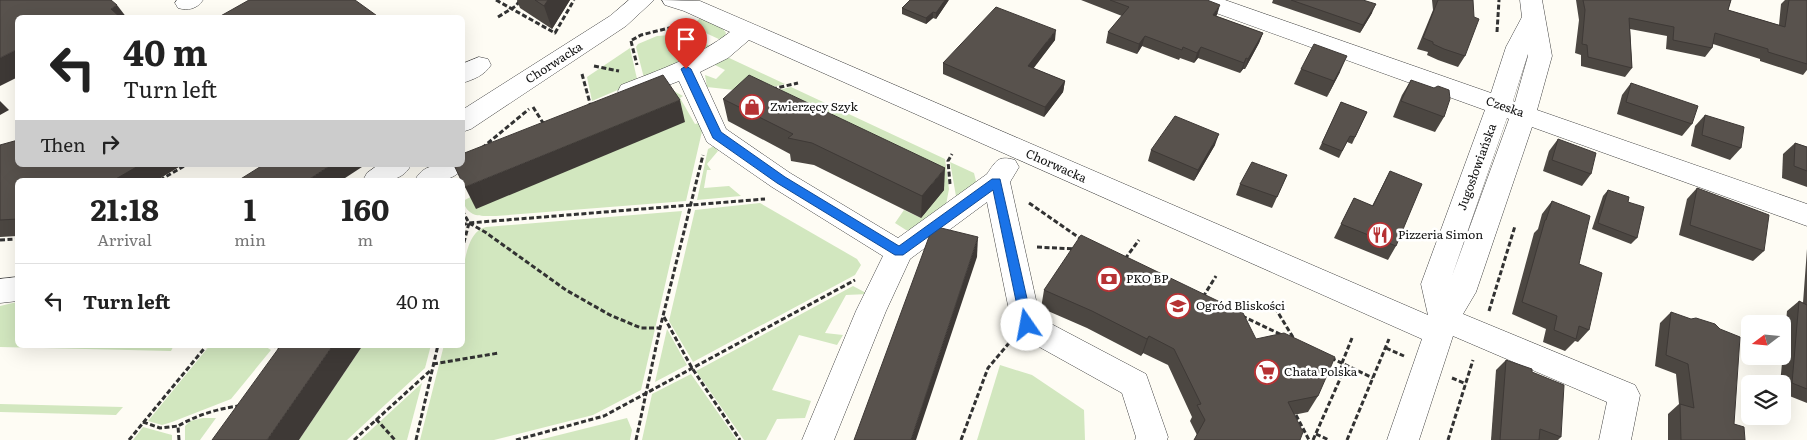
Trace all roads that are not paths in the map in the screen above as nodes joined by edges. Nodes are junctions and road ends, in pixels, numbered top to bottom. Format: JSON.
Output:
{"nodes":[{"id":1,"x":643,"y":0,"type":"edge"},
{"id":2,"x":673,"y":0,"type":"edge"},
{"id":3,"x":1202,"y":0,"type":"edge"},
{"id":4,"x":1248,"y":7,"type":"edge"},
{"id":5,"x":1532,"y":9,"type":"edge"},
{"id":6,"x":747,"y":30,"type":"junction"},
{"id":7,"x":686,"y":69,"type":"junction"},
{"id":8,"x":592,"y":107,"type":"edge"},
{"id":9,"x":1512,"y":109,"type":"junction"},
{"id":10,"x":465,"y":121,"type":"edge"},
{"id":11,"x":1018,"y":150,"type":"junction"},
{"id":12,"x":395,"y":167,"type":"edge"},
{"id":13,"x":449,"y":167,"type":"edge"},
{"id":14,"x":379,"y":178,"type":"edge"},
{"id":15,"x":431,"y":178,"type":"edge"},
{"id":16,"x":996,"y":182,"type":"junction"},
{"id":17,"x":1467,"y":196,"type":"junction"},
{"id":18,"x":1492,"y":205,"type":"junction"},
{"id":19,"x":1807,"y":214,"type":"edge"},
{"id":20,"x":899,"y":252,"type":"junction"},
{"id":21,"x":15,"y":289,"type":"edge"},
{"id":22,"x":0,"y":291,"type":"edge"},
{"id":23,"x":1442,"y":326,"type":"junction"},
{"id":24,"x":818,"y":440,"type":"edge"},
{"id":25,"x":1151,"y":440,"type":"edge"},
{"id":26,"x":1403,"y":440,"type":"edge"},
{"id":27,"x":1615,"y":440,"type":"edge"}],
"edges":[{"from":1,"to":10,"type":"street","name":"Chorwacka"},
{"from":2,"to":6,"type":"street","name":"Chorwacka"},
{"from":3,"to":4,"type":"street","name":"Czeska"},
{"from":4,"to":9,"type":"street","name":"Czeska"},
{"from":5,"to":9,"type":"street","name":"Jugosłowiańska"},
{"from":6,"to":7,"type":"street"},
{"from":6,"to":11,"type":"street","name":"Chorwacka"},
{"from":7,"to":8,"type":"street"},
{"from":7,"to":20,"type":"street"},
{"from":9,"to":17,"type":"street","name":"Jugosłowiańska"},
{"from":9,"to":18,"type":"street","name":"Jugosłowiańska"},
{"from":9,"to":19,"type":"street","name":"Czeska"},
{"from":11,"to":16,"type":"street"},
{"from":11,"to":23,"type":"street","name":"Chorwacka"},
{"from":12,"to":14,"type":"street"},
{"from":13,"to":15,"type":"street"},
{"from":16,"to":20,"type":"street"},
{"from":16,"to":25,"type":"street"},
{"from":17,"to":18,"type":"street"},
{"from":17,"to":23,"type":"street","name":"Jugosłowiańska"},
{"from":18,"to":23,"type":"street","name":"Jugosłowiańska"},
{"from":20,"to":24,"type":"street"},
{"from":21,"to":22,"type":"street"},
{"from":23,"to":26,"type":"street","name":"Jugosłowiańska"},
{"from":23,"to":27,"type":"street"}]}
